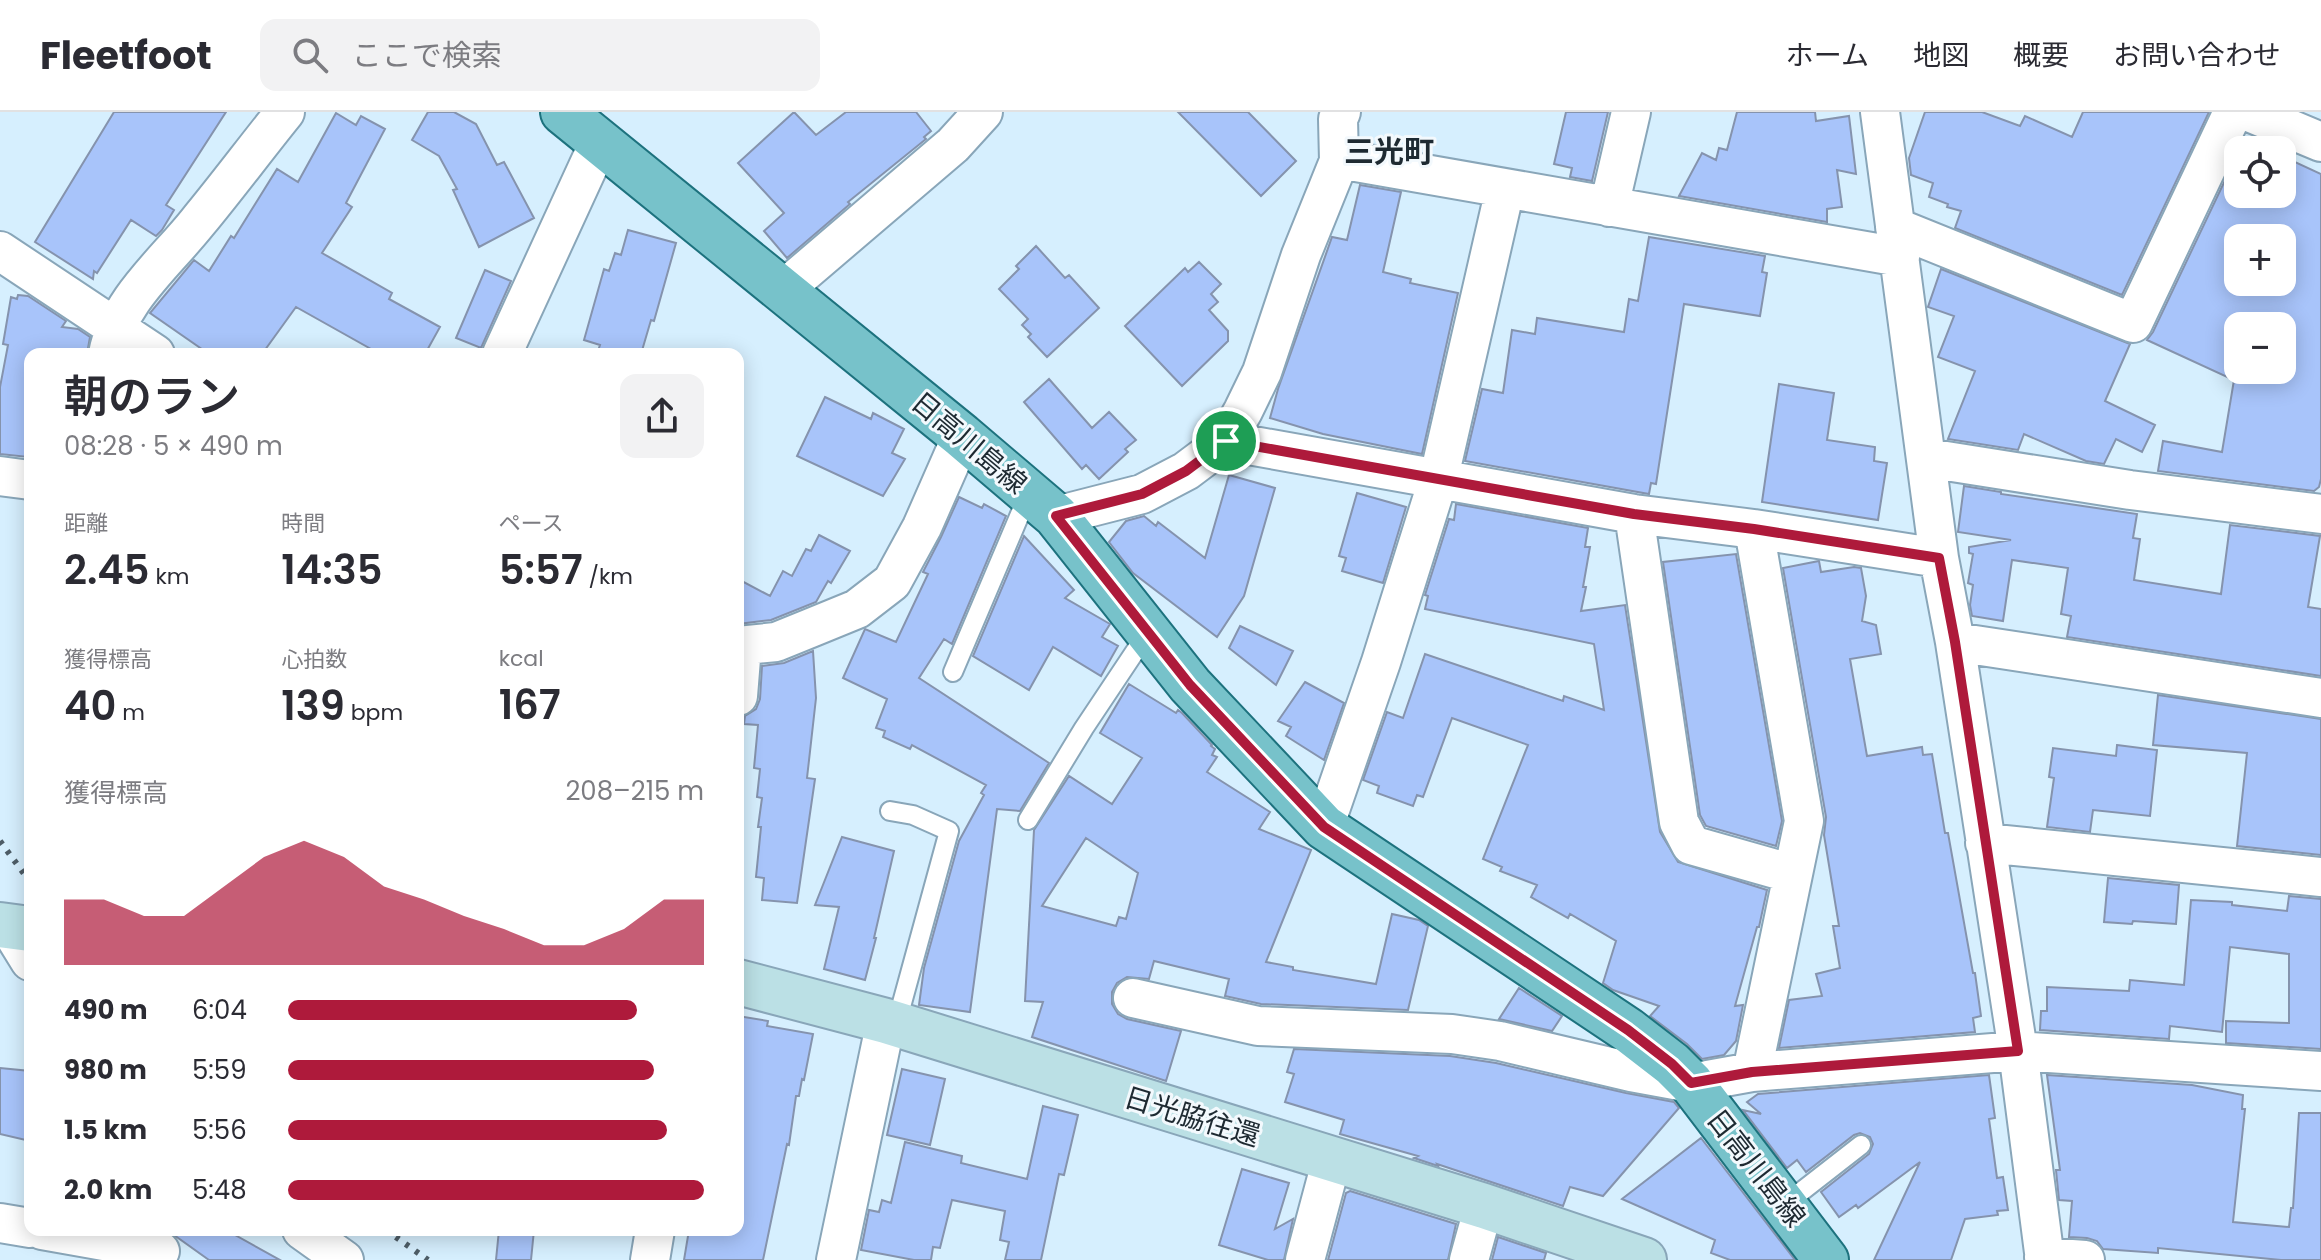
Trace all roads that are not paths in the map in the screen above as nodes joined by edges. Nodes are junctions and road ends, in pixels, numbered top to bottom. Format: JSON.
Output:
{"nodes":[{"id":1,"x":285,"y":112,"type":"edge"},
{"id":2,"x":983,"y":112,"type":"edge"},
{"id":3,"x":1341,"y":112,"type":"edge"},
{"id":4,"x":1631,"y":112,"type":"edge"},
{"id":5,"x":1880,"y":112,"type":"edge"},
{"id":6,"x":2233,"y":112,"type":"edge"},
{"id":7,"x":2249,"y":112,"type":"edge"},
{"id":8,"x":588,"y":124,"type":"edge"},
{"id":9,"x":2321,"y":142,"type":"edge"},
{"id":10,"x":1339,"y":161,"type":"junction"},
{"id":11,"x":1505,"y":189,"type":"junction"},
{"id":12,"x":1609,"y":207,"type":"junction"},
{"id":13,"x":1898,"y":242,"type":"junction"},
{"id":14,"x":0,"y":251,"type":"edge"},
{"id":15,"x":782,"y":291,"type":"junction"},
{"id":16,"x":112,"y":341,"type":"edge"},
{"id":17,"x":135,"y":348,"type":"edge"},
{"id":18,"x":504,"y":348,"type":"edge"},
{"id":19,"x":962,"y":436,"type":"junction"},
{"id":20,"x":1226,"y":441,"type":"junction"},
{"id":21,"x":1927,"y":458,"type":"junction"},
{"id":22,"x":0,"y":476,"type":"edge"},
{"id":23,"x":1439,"y":477,"type":"junction"},
{"id":24,"x":24,"y":479,"type":"edge"},
{"id":25,"x":1042,"y":505,"type":"junction"},
{"id":26,"x":1634,"y":514,"type":"junction"},
{"id":27,"x":2321,"y":514,"type":"edge"},
{"id":28,"x":1754,"y":529,"type":"junction"},
{"id":29,"x":1939,"y":558,"type":"junction"},
{"id":30,"x":1148,"y":632,"type":"junction"},
{"id":31,"x":1955,"y":642,"type":"junction"},
{"id":32,"x":744,"y":646,"type":"edge"},
{"id":33,"x":953,"y":672,"type":"dead end"},
{"id":34,"x":2321,"y":698,"type":"edge"},
{"id":35,"x":890,"y":811,"type":"dead end"},
{"id":36,"x":1028,"y":820,"type":"dead end"},
{"id":37,"x":1324,"y":827,"type":"junction"},
{"id":38,"x":1985,"y":843,"type":"junction"},
{"id":39,"x":1793,"y":874,"type":"junction"},
{"id":40,"x":2321,"y":877,"type":"edge"},
{"id":41,"x":744,"y":984,"type":"edge"},
{"id":42,"x":1133,"y":998,"type":"dead end"},
{"id":43,"x":891,"y":1023,"type":"junction"},
{"id":44,"x":2018,"y":1051,"type":"junction"},
{"id":45,"x":2321,"y":1071,"type":"edge"},
{"id":46,"x":1752,"y":1072,"type":"junction"},
{"id":47,"x":1691,"y":1083,"type":"junction"},
{"id":48,"x":1861,"y":1145,"type":"dead end"},
{"id":49,"x":1332,"y":1159,"type":"junction"},
{"id":50,"x":1784,"y":1205,"type":"junction"},
{"id":51,"x":1484,"y":1206,"type":"junction"},
{"id":52,"x":0,"y":1223,"type":"edge"},
{"id":53,"x":24,"y":1227,"type":"edge"},
{"id":54,"x":85,"y":1236,"type":"edge"},
{"id":55,"x":310,"y":1236,"type":"edge"},
{"id":56,"x":654,"y":1236,"type":"edge"},
{"id":57,"x":165,"y":1247,"type":"edge"},
{"id":58,"x":2045,"y":1258,"type":"edge"},
{"id":59,"x":344,"y":1260,"type":"edge"},
{"id":60,"x":650,"y":1260,"type":"edge"},
{"id":61,"x":836,"y":1260,"type":"edge"},
{"id":62,"x":1305,"y":1260,"type":"edge"},
{"id":63,"x":1469,"y":1260,"type":"edge"},
{"id":64,"x":1644,"y":1260,"type":"edge"},
{"id":65,"x":1826,"y":1260,"type":"edge"},
{"id":66,"x":2085,"y":1260,"type":"edge"}],
"edges":[{"from":1,"to":16,"type":"street"},
{"from":2,"to":15,"type":"street"},
{"from":3,"to":10,"type":"street"},
{"from":4,"to":12,"type":"street"},
{"from":5,"to":13,"type":"street"},
{"from":6,"to":13,"type":"street"},
{"from":7,"to":9,"type":"street"},
{"from":8,"to":15,"type":"main road","name":"日高川島線"},
{"from":8,"to":18,"type":"street"},
{"from":10,"to":11,"type":"street"},
{"from":10,"to":20,"type":"street"},
{"from":11,"to":12,"type":"street"},
{"from":11,"to":23,"type":"street"},
{"from":12,"to":13,"type":"street"},
{"from":13,"to":21,"type":"street"},
{"from":14,"to":16,"type":"street"},
{"from":15,"to":19,"type":"main road","name":"日高川島線"},
{"from":16,"to":17,"type":"street"},
{"from":19,"to":25,"type":"main road","name":"日高川島線"},
{"from":19,"to":32,"type":"street"},
{"from":20,"to":23,"type":"street"},
{"from":20,"to":25,"type":"street"},
{"from":21,"to":27,"type":"street"},
{"from":21,"to":29,"type":"street"},
{"from":22,"to":24,"type":"street"},
{"from":23,"to":26,"type":"street"},
{"from":23,"to":37,"type":"street"},
{"from":25,"to":30,"type":"main road","name":"日高川島線"},
{"from":25,"to":33,"type":"lane"},
{"from":26,"to":28,"type":"street"},
{"from":26,"to":39,"type":"street"},
{"from":28,"to":29,"type":"street"},
{"from":28,"to":39,"type":"street"},
{"from":29,"to":31,"type":"street"},
{"from":30,"to":36,"type":"lane"},
{"from":30,"to":37,"type":"main road","name":"日高川島線"},
{"from":31,"to":34,"type":"street"},
{"from":31,"to":38,"type":"street"},
{"from":35,"to":43,"type":"lane"},
{"from":37,"to":47,"type":"main road","name":"日高川島線"},
{"from":38,"to":40,"type":"street"},
{"from":38,"to":44,"type":"street"},
{"from":39,"to":46,"type":"street"},
{"from":41,"to":43,"type":"street","name":"日光脇往還"},
{"from":42,"to":47,"type":"street"},
{"from":43,"to":49,"type":"street","name":"日光脇往還"},
{"from":43,"to":61,"type":"street"},
{"from":44,"to":45,"type":"street"},
{"from":44,"to":46,"type":"street"},
{"from":44,"to":58,"type":"street"},
{"from":46,"to":47,"type":"street"},
{"from":47,"to":50,"type":"main road","name":"日高川島線"},
{"from":48,"to":50,"type":"lane"},
{"from":49,"to":51,"type":"street","name":"日光脇往還"},
{"from":49,"to":62,"type":"street"},
{"from":50,"to":65,"type":"main road","name":"日高川島線"},
{"from":51,"to":63,"type":"street"},
{"from":51,"to":64,"type":"street","name":"日光脇往還"},
{"from":52,"to":53,"type":"street"},
{"from":54,"to":57,"type":"street"},
{"from":55,"to":59,"type":"street"},
{"from":56,"to":60,"type":"street"},
{"from":58,"to":66,"type":"street"}]}
